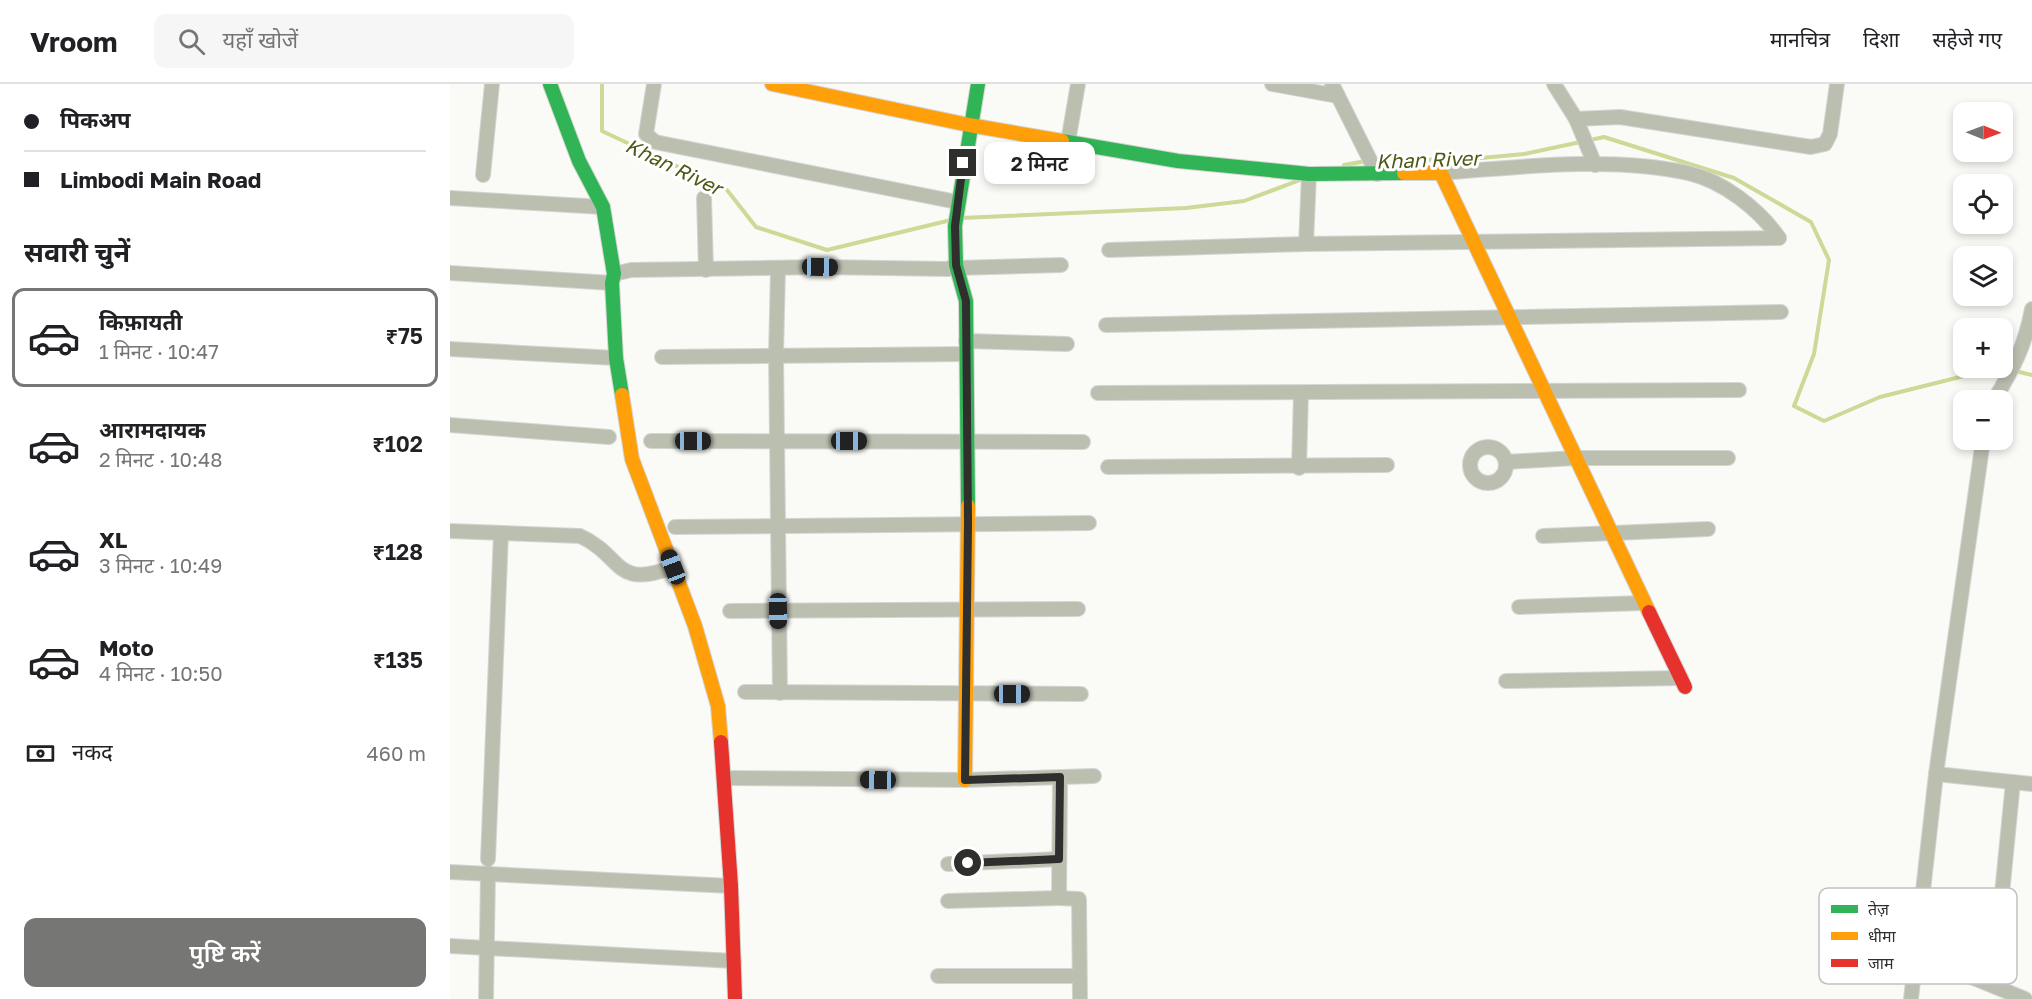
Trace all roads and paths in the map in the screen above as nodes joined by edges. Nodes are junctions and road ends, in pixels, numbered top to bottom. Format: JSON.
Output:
{"nodes":[{"id":1,"x":492,"y":84,"type":"edge"},
{"id":2,"x":550,"y":84,"type":"edge"},
{"id":3,"x":654,"y":84,"type":"edge"},
{"id":4,"x":772,"y":84,"type":"edge"},
{"id":5,"x":978,"y":84,"type":"edge"},
{"id":6,"x":1078,"y":84,"type":"edge"},
{"id":7,"x":1272,"y":84,"type":"edge"},
{"id":8,"x":1554,"y":84,"type":"edge"},
{"id":9,"x":1836,"y":84,"type":"edge"},
{"id":10,"x":1335,"y":90,"type":"edge"},
{"id":11,"x":1576,"y":119,"type":"junction"},
{"id":12,"x":969,"y":125,"type":"junction"},
{"id":13,"x":1068,"y":142,"type":"junction"},
{"id":14,"x":1595,"y":165,"type":"junction"},
{"id":15,"x":1440,"y":173,"type":"junction"},
{"id":16,"x":1309,"y":174,"type":"junction"},
{"id":17,"x":1377,"y":174,"type":"junction"},
{"id":18,"x":483,"y":175,"type":"dead end"},
{"id":19,"x":450,"y":198,"type":"edge"},
{"id":20,"x":705,"y":198,"type":"dead end"},
{"id":21,"x":957,"y":203,"type":"junction"},
{"id":22,"x":603,"y":207,"type":"junction"},
{"id":23,"x":1475,"y":242,"type":"junction"},
{"id":24,"x":1306,"y":244,"type":"junction"},
{"id":25,"x":1109,"y":250,"type":"dead end"},
{"id":26,"x":1061,"y":265,"type":"dead end"},
{"id":27,"x":957,"y":266,"type":"junction"},
{"id":28,"x":778,"y":268,"type":"junction"},
{"id":29,"x":706,"y":270,"type":"junction"},
{"id":30,"x":450,"y":273,"type":"edge"},
{"id":31,"x":619,"y":275,"type":"junction"},
{"id":32,"x":2032,"y":309,"type":"edge"},
{"id":33,"x":1781,"y":312,"type":"dead end"},
{"id":34,"x":1509,"y":317,"type":"junction"},
{"id":35,"x":1106,"y":325,"type":"dead end"},
{"id":36,"x":1067,"y":344,"type":"dead end"},
{"id":37,"x":966,"y":348,"type":"junction"},
{"id":38,"x":450,"y":349,"type":"edge"},
{"id":39,"x":776,"y":355,"type":"junction"},
{"id":40,"x":662,"y":357,"type":"dead end"},
{"id":41,"x":616,"y":358,"type":"junction"},
{"id":42,"x":1543,"y":389,"type":"junction"},
{"id":43,"x":1739,"y":390,"type":"dead end"},
{"id":44,"x":2001,"y":390,"type":"edge"},
{"id":45,"x":1098,"y":393,"type":"dead end"},
{"id":46,"x":1301,"y":393,"type":"junction"},
{"id":47,"x":450,"y":425,"type":"edge"},
{"id":48,"x":609,"y":437,"type":"dead end"},
{"id":49,"x":651,"y":441,"type":"dead end"},
{"id":50,"x":777,"y":441,"type":"junction"},
{"id":51,"x":967,"y":441,"type":"junction"},
{"id":52,"x":1083,"y":442,"type":"dead end"},
{"id":53,"x":1982,"y":450,"type":"edge"},
{"id":54,"x":1575,"y":458,"type":"junction"},
{"id":55,"x":1728,"y":458,"type":"dead end"},
{"id":56,"x":1506,"y":462,"type":"dead end"},
{"id":57,"x":1387,"y":465,"type":"dead end"},
{"id":58,"x":1108,"y":467,"type":"dead end"},
{"id":59,"x":1299,"y":468,"type":"junction"},
{"id":60,"x":968,"y":522,"type":"junction"},
{"id":61,"x":1089,"y":523,"type":"dead end"},
{"id":62,"x":778,"y":526,"type":"junction"},
{"id":63,"x":675,"y":527,"type":"dead end"},
{"id":64,"x":1708,"y":529,"type":"dead end"},
{"id":65,"x":450,"y":531,"type":"edge"},
{"id":66,"x":501,"y":533,"type":"junction"},
{"id":67,"x":1611,"y":533,"type":"junction"},
{"id":68,"x":1543,"y":536,"type":"dead end"},
{"id":69,"x":673,"y":567,"type":"junction"},
{"id":70,"x":1644,"y":603,"type":"junction"},
{"id":71,"x":1520,"y":607,"type":"dead end"},
{"id":72,"x":1078,"y":609,"type":"dead end"},
{"id":73,"x":967,"y":610,"type":"junction"},
{"id":74,"x":730,"y":611,"type":"dead end"},
{"id":75,"x":778,"y":611,"type":"junction"},
{"id":76,"x":1506,"y":681,"type":"dead end"},
{"id":77,"x":745,"y":692,"type":"dead end"},
{"id":78,"x":780,"y":693,"type":"junction"},
{"id":79,"x":966,"y":694,"type":"junction"},
{"id":80,"x":1081,"y":694,"type":"dead end"},
{"id":81,"x":1936,"y":774,"type":"junction"},
{"id":82,"x":1094,"y":776,"type":"dead end"},
{"id":83,"x":1060,"y":777,"type":"junction"},
{"id":84,"x":724,"y":778,"type":"junction"},
{"id":85,"x":965,"y":780,"type":"junction"},
{"id":86,"x":2013,"y":782,"type":"junction"},
{"id":87,"x":2032,"y":784,"type":"edge"},
{"id":88,"x":1059,"y":859,"type":"junction"},
{"id":89,"x":948,"y":864,"type":"dead end"},
{"id":90,"x":488,"y":866,"type":"junction"},
{"id":91,"x":450,"y":872,"type":"edge"},
{"id":92,"x":732,"y":886,"type":"junction"},
{"id":93,"x":1924,"y":888,"type":"edge"},
{"id":94,"x":2003,"y":888,"type":"edge"},
{"id":95,"x":1059,"y":898,"type":"junction"},
{"id":96,"x":948,"y":901,"type":"dead end"},
{"id":97,"x":450,"y":946,"type":"edge"},
{"id":98,"x":487,"y":947,"type":"junction"},
{"id":99,"x":734,"y":961,"type":"junction"},
{"id":100,"x":938,"y":976,"type":"dead end"},
{"id":101,"x":1079,"y":976,"type":"junction"},
{"id":102,"x":1913,"y":984,"type":"edge"},
{"id":103,"x":1993,"y":985,"type":"edge"},
{"id":104,"x":486,"y":999,"type":"edge"},
{"id":105,"x":735,"y":999,"type":"edge"},
{"id":106,"x":1080,"y":999,"type":"edge"},
{"id":107,"x":1911,"y":999,"type":"edge"},
{"id":108,"x":2025,"y":999,"type":"edge"}],
"edges":[{"from":1,"to":18,"type":"street"},
{"from":2,"to":22,"type":"street"},
{"from":3,"to":21,"type":"street"},
{"from":4,"to":12,"type":"street"},
{"from":5,"to":12,"type":"street"},
{"from":6,"to":13,"type":"street"},
{"from":7,"to":10,"type":"street"},
{"from":8,"to":11,"type":"street"},
{"from":9,"to":11,"type":"street"},
{"from":10,"to":17,"type":"street"},
{"from":11,"to":14,"type":"street"},
{"from":12,"to":13,"type":"street"},
{"from":12,"to":21,"type":"street"},
{"from":13,"to":16,"type":"street"},
{"from":14,"to":15,"type":"street"},
{"from":14,"to":23,"type":"street"},
{"from":15,"to":17,"type":"street"},
{"from":15,"to":23,"type":"street"},
{"from":16,"to":17,"type":"street"},
{"from":16,"to":24,"type":"street"},
{"from":19,"to":22,"type":"street"},
{"from":20,"to":29,"type":"street"},
{"from":21,"to":27,"type":"street"},
{"from":22,"to":31,"type":"street"},
{"from":23,"to":24,"type":"street"},
{"from":23,"to":34,"type":"street"},
{"from":24,"to":25,"type":"street"},
{"from":26,"to":27,"type":"street"},
{"from":27,"to":28,"type":"street"},
{"from":27,"to":37,"type":"street"},
{"from":28,"to":29,"type":"street"},
{"from":28,"to":39,"type":"street"},
{"from":29,"to":31,"type":"street"},
{"from":30,"to":31,"type":"street"},
{"from":31,"to":41,"type":"street"},
{"from":32,"to":44,"type":"street"},
{"from":33,"to":34,"type":"street"},
{"from":34,"to":35,"type":"street"},
{"from":34,"to":42,"type":"street"},
{"from":36,"to":37,"type":"street"},
{"from":37,"to":39,"type":"street"},
{"from":37,"to":51,"type":"street"},
{"from":38,"to":41,"type":"street"},
{"from":39,"to":40,"type":"street"},
{"from":39,"to":50,"type":"street"},
{"from":41,"to":69,"type":"street"},
{"from":42,"to":43,"type":"street"},
{"from":42,"to":46,"type":"street"},
{"from":42,"to":54,"type":"street"},
{"from":45,"to":46,"type":"street"},
{"from":46,"to":59,"type":"street"},
{"from":47,"to":48,"type":"street"},
{"from":49,"to":50,"type":"street"},
{"from":50,"to":51,"type":"street"},
{"from":50,"to":62,"type":"street"},
{"from":51,"to":52,"type":"street"},
{"from":51,"to":60,"type":"street"},
{"from":53,"to":81,"type":"street"},
{"from":54,"to":55,"type":"street"},
{"from":54,"to":56,"type":"street"},
{"from":54,"to":67,"type":"street"},
{"from":57,"to":59,"type":"street"},
{"from":58,"to":59,"type":"street"},
{"from":60,"to":61,"type":"street"},
{"from":60,"to":62,"type":"street"},
{"from":60,"to":73,"type":"street"},
{"from":62,"to":63,"type":"street"},
{"from":62,"to":75,"type":"street"},
{"from":64,"to":67,"type":"street"},
{"from":65,"to":66,"type":"street"},
{"from":66,"to":69,"type":"street"},
{"from":66,"to":90,"type":"street"},
{"from":67,"to":68,"type":"street"},
{"from":67,"to":70,"type":"street"},
{"from":69,"to":84,"type":"street"},
{"from":70,"to":71,"type":"street"},
{"from":70,"to":76,"type":"street"},
{"from":72,"to":73,"type":"street"},
{"from":73,"to":75,"type":"street"},
{"from":73,"to":79,"type":"street"},
{"from":74,"to":75,"type":"street"},
{"from":75,"to":78,"type":"street"},
{"from":77,"to":78,"type":"street"},
{"from":78,"to":79,"type":"street"},
{"from":79,"to":80,"type":"street"},
{"from":79,"to":85,"type":"street"},
{"from":81,"to":86,"type":"street"},
{"from":81,"to":93,"type":"street"},
{"from":82,"to":83,"type":"street"},
{"from":83,"to":85,"type":"street"},
{"from":83,"to":88,"type":"street"},
{"from":84,"to":85,"type":"street"},
{"from":84,"to":92,"type":"street"},
{"from":86,"to":87,"type":"street"},
{"from":86,"to":94,"type":"street"},
{"from":88,"to":89,"type":"street"},
{"from":88,"to":95,"type":"street"},
{"from":90,"to":91,"type":"street"},
{"from":90,"to":92,"type":"street"},
{"from":90,"to":98,"type":"street"},
{"from":92,"to":99,"type":"street"},
{"from":95,"to":96,"type":"street"},
{"from":95,"to":101,"type":"street"},
{"from":97,"to":98,"type":"street"},
{"from":98,"to":99,"type":"street"},
{"from":98,"to":104,"type":"street"},
{"from":99,"to":105,"type":"street"},
{"from":100,"to":101,"type":"street"},
{"from":101,"to":106,"type":"street"},
{"from":102,"to":107,"type":"street"},
{"from":103,"to":108,"type":"street"}]}
